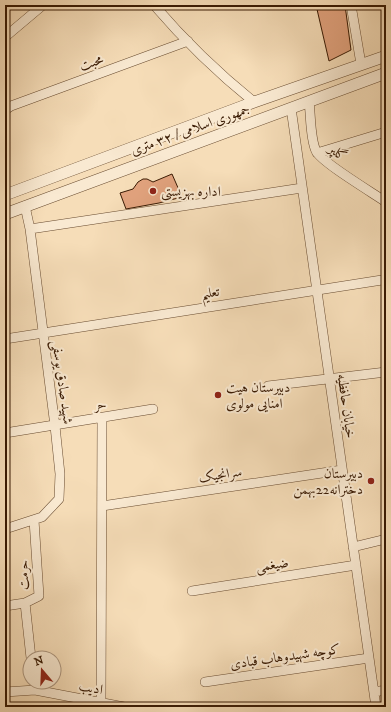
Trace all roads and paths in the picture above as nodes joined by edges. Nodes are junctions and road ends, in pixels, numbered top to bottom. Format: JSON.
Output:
{"nodes":[{"id":1,"x":43,"y":5,"type":"edge"},
{"id":2,"x":154,"y":5,"type":"edge"},
{"id":3,"x":351,"y":5,"type":"edge"},
{"id":4,"x":5,"y":37,"type":"edge"},
{"id":5,"x":188,"y":41,"type":"junction"},
{"id":6,"x":386,"y":56,"type":"edge"},
{"id":7,"x":361,"y":64,"type":"junction"},
{"id":8,"x":386,"y":73,"type":"edge"},
{"id":9,"x":254,"y":102,"type":"junction"},
{"id":10,"x":309,"y":102,"type":"junction"},
{"id":11,"x":291,"y":108,"type":"junction"},
{"id":12,"x":5,"y":110,"type":"edge"},
{"id":13,"x":386,"y":132,"type":"edge"},
{"id":14,"x":317,"y":153,"type":"junction"},
{"id":15,"x":302,"y":188,"type":"junction"},
{"id":16,"x":386,"y":192,"type":"edge"},
{"id":17,"x":5,"y":195,"type":"edge"},
{"id":18,"x":376,"y":195,"type":"junction"},
{"id":19,"x":386,"y":202,"type":"edge"},
{"id":20,"x":25,"y":206,"type":"junction"},
{"id":21,"x":5,"y":214,"type":"edge"},
{"id":22,"x":30,"y":229,"type":"junction"},
{"id":23,"x":382,"y":280,"type":"dead end"},
{"id":24,"x":317,"y":290,"type":"junction"},
{"id":25,"x":42,"y":333,"type":"junction"},
{"id":26,"x":5,"y":338,"type":"edge"},
{"id":27,"x":386,"y":372,"type":"edge"},
{"id":28,"x":329,"y":379,"type":"junction"},
{"id":29,"x":268,"y":386,"type":"dead end"},
{"id":30,"x":153,"y":409,"type":"dead end"},
{"id":31,"x":102,"y":418,"type":"junction"},
{"id":32,"x":55,"y":426,"type":"junction"},
{"id":33,"x":5,"y":433,"type":"edge"},
{"id":34,"x":342,"y":470,"type":"junction"},
{"id":35,"x":102,"y":506,"type":"junction"},
{"id":36,"x":34,"y":520,"type":"junction"},
{"id":37,"x":5,"y":529,"type":"edge"},
{"id":38,"x":386,"y":539,"type":"edge"},
{"id":39,"x":353,"y":547,"type":"junction"},
{"id":40,"x":356,"y":565,"type":"junction"},
{"id":41,"x":192,"y":591,"type":"dead end"},
{"id":42,"x":25,"y":604,"type":"junction"},
{"id":43,"x":5,"y":606,"type":"edge"},
{"id":44,"x":30,"y":650,"type":"edge"},
{"id":45,"x":369,"y":658,"type":"junction"},
{"id":46,"x":205,"y":682,"type":"dead end"},
{"id":47,"x":22,"y":688,"type":"edge"},
{"id":48,"x":46,"y":690,"type":"edge"},
{"id":49,"x":386,"y":690,"type":"edge"},
{"id":50,"x":5,"y":692,"type":"edge"},
{"id":51,"x":374,"y":692,"type":"junction"},
{"id":52,"x":101,"y":703,"type":"junction"},
{"id":53,"x":90,"y":704,"type":"edge"},
{"id":54,"x":124,"y":707,"type":"edge"},
{"id":55,"x":376,"y":707,"type":"edge"}],
"edges":[{"from":1,"to":4,"type":"street"},
{"from":2,"to":5,"type":"street"},
{"from":3,"to":7,"type":"street"},
{"from":5,"to":9,"type":"street"},
{"from":5,"to":12,"type":"street","name":"محبت"},
{"from":6,"to":7,"type":"street","name":"جمهوری اسلامی / ۳۲ متری"},
{"from":7,"to":9,"type":"street","name":"جمهوری اسلامی / ۳۲ متری"},
{"from":8,"to":10,"type":"street","name":"جمهوری اسلامی / ۳۲ متری"},
{"from":9,"to":17,"type":"street","name":"جمهوری اسلامی / ۳۲ متری"},
{"from":10,"to":11,"type":"street","name":"جمهوری اسلامی / ۳۲ متری"},
{"from":10,"to":14,"type":"street","name":"گلپر"},
{"from":11,"to":15,"type":"street","name":"خیابان حافظیه"},
{"from":11,"to":20,"type":"street","name":"جمهوری اسلامی / ۳۲ متری"},
{"from":13,"to":14,"type":"street"},
{"from":14,"to":18,"type":"street","name":"گلپر"},
{"from":15,"to":22,"type":"street"},
{"from":15,"to":24,"type":"street","name":"خیابان حافظیه"},
{"from":16,"to":18,"type":"street"},
{"from":18,"to":19,"type":"street","name":"گلپر"},
{"from":20,"to":21,"type":"street","name":"جمهوری اسلامی / ۳۲ متری"},
{"from":20,"to":22,"type":"street","name":"شهید صادق یوسفی"},
{"from":22,"to":25,"type":"street","name":"شهید صادق یوسفی"},
{"from":23,"to":24,"type":"street","name":"تعلیم"},
{"from":24,"to":25,"type":"street","name":"تعلیم"},
{"from":24,"to":28,"type":"street","name":"خیابان حافظیه"},
{"from":25,"to":26,"type":"street","name":"تعلیم"},
{"from":25,"to":32,"type":"street","name":"شهید صادق یوسفی"},
{"from":27,"to":28,"type":"street"},
{"from":28,"to":29,"type":"street"},
{"from":28,"to":34,"type":"street","name":"خیابان حافظیه"},
{"from":30,"to":31,"type":"street","name":"حر"},
{"from":31,"to":32,"type":"street","name":"حر"},
{"from":31,"to":35,"type":"street"},
{"from":32,"to":33,"type":"street","name":"حر"},
{"from":32,"to":36,"type":"street","name":"شهید صادق یوسفی"},
{"from":34,"to":35,"type":"street","name":"سرانجیک"},
{"from":34,"to":39,"type":"street","name":"خیابان حافظیه"},
{"from":35,"to":52,"type":"street"},
{"from":36,"to":37,"type":"street","name":"شهید صادق یوسفی"},
{"from":36,"to":42,"type":"street","name":"حرمت"},
{"from":38,"to":39,"type":"street"},
{"from":39,"to":40,"type":"street","name":"خیابان حافظیه"},
{"from":40,"to":41,"type":"street","name":"ضیغمی"},
{"from":40,"to":45,"type":"street","name":"خیابان حافظیه"},
{"from":42,"to":43,"type":"street","name":"حرمت"},
{"from":42,"to":44,"type":"street"},
{"from":45,"to":46,"type":"street","name":"کوچه شهیدوهاب قبادی"},
{"from":45,"to":51,"type":"street","name":"خیابان حافظیه"},
{"from":47,"to":50,"type":"street","name":"ادیب"},
{"from":48,"to":53,"type":"street","name":"ادیب"},
{"from":49,"to":51,"type":"street"},
{"from":51,"to":55,"type":"street","name":"خیابان حافظیه"},
{"from":52,"to":53,"type":"street","name":"ادیب"},
{"from":52,"to":54,"type":"street","name":"ادیب"}]}
